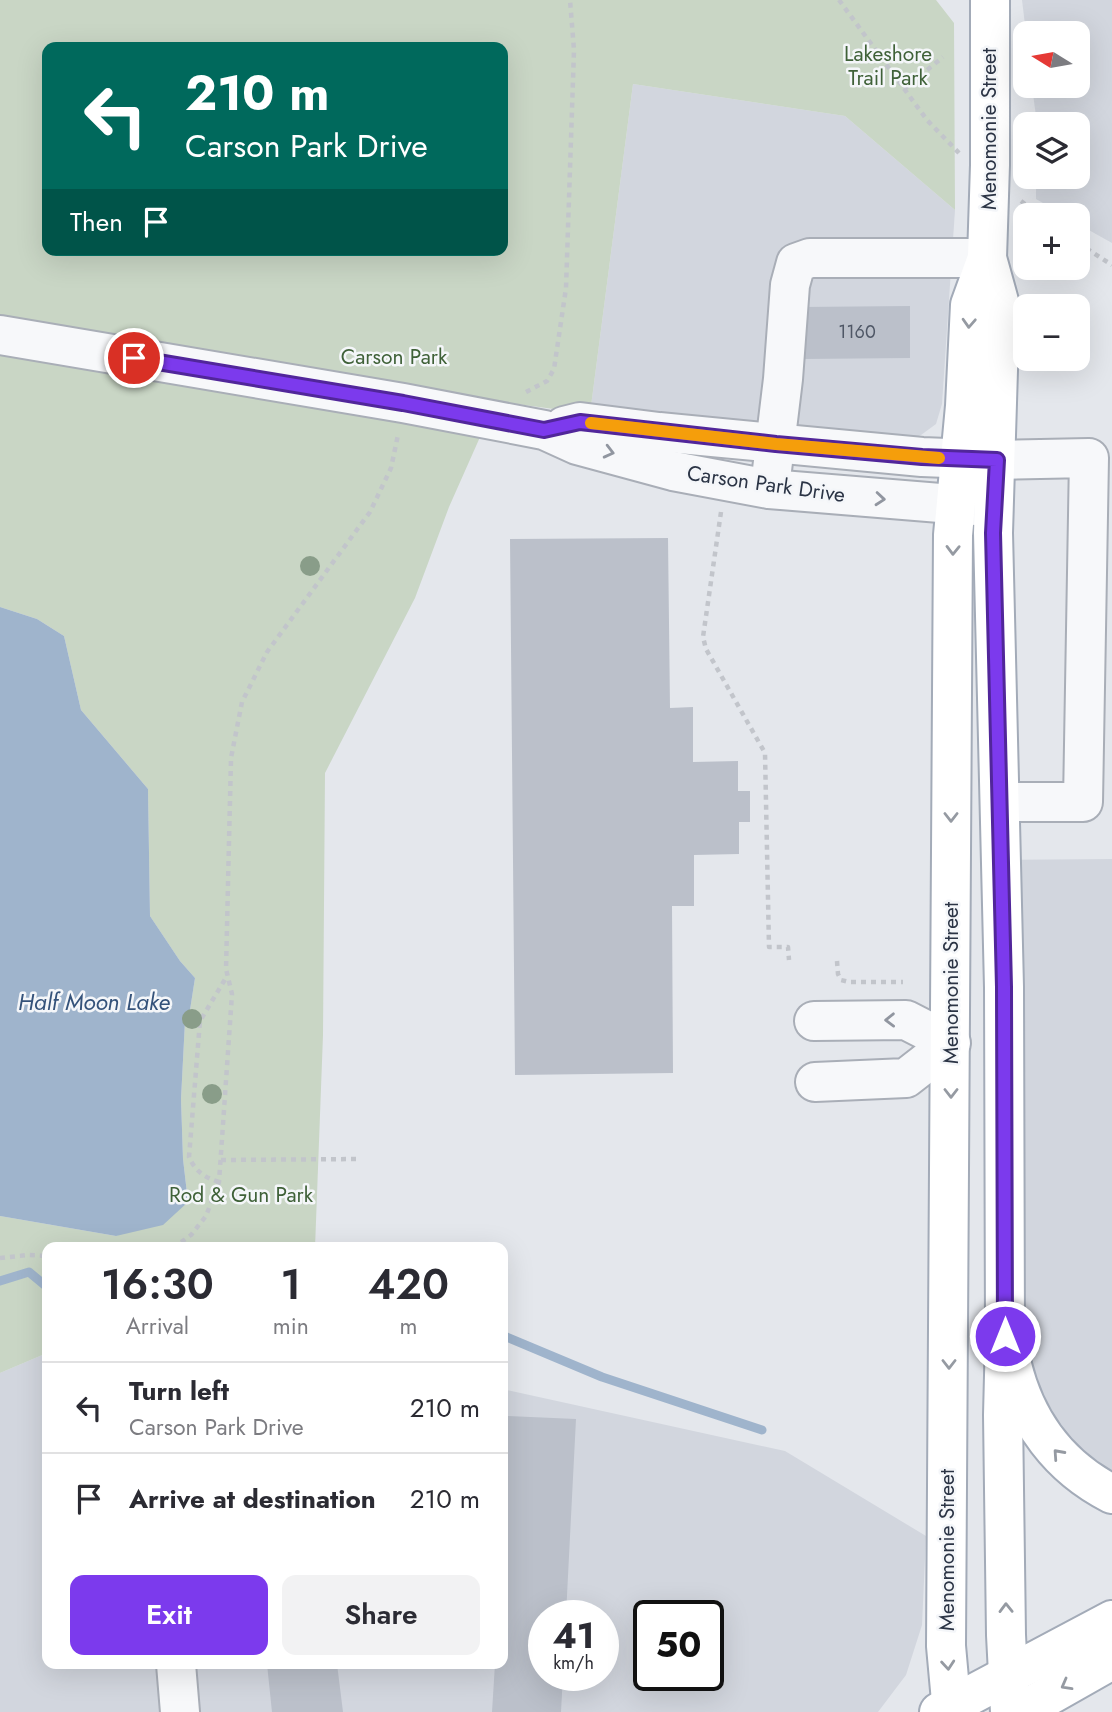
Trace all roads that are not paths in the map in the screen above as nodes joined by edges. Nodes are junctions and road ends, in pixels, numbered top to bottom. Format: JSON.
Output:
{"nodes":[{"id":1,"x":990,"y":0,"type":"edge"},
{"id":2,"x":987,"y":258,"type":"junction"},
{"id":3,"x":0,"y":335,"type":"edge"},
{"id":4,"x":544,"y":430,"type":"junction"},
{"id":5,"x":776,"y":444,"type":"junction"},
{"id":6,"x":979,"y":460,"type":"junction"},
{"id":7,"x":769,"y":489,"type":"junction"},
{"id":8,"x":956,"y":506,"type":"junction"},
{"id":9,"x":995,"y":507,"type":"junction"},
{"id":10,"x":1000,"y":802,"type":"junction"},
{"id":11,"x":814,"y":1021,"type":"dead end"},
{"id":12,"x":1004,"y":1041,"type":"junction"},
{"id":13,"x":951,"y":1042,"type":"junction"},
{"id":14,"x":815,"y":1082,"type":"dead end"},
{"id":15,"x":1005,"y":1336,"type":"junction"},
{"id":16,"x":1112,"y":1494,"type":"edge"},
{"id":17,"x":1112,"y":1620,"type":"edge"},
{"id":18,"x":1112,"y":1660,"type":"edge"},
{"id":19,"x":176,"y":1669,"type":"edge"},
{"id":20,"x":1009,"y":1694,"type":"edge"},
{"id":21,"x":955,"y":1710,"type":"edge"},
{"id":22,"x":180,"y":1712,"type":"edge"},
{"id":23,"x":1020,"y":1712,"type":"edge"}],
"edges":[{"from":1,"to":2,"type":"main road","name":"Menomonie Street"},
{"from":2,"to":5,"type":"street"},
{"from":2,"to":6,"type":"main road","name":"Menomonie Street"},
{"from":3,"to":4,"type":"street","name":"Carson Park Drive"},
{"from":4,"to":5,"type":"street","name":"Carson Park Drive"},
{"from":4,"to":7,"type":"street","name":"Carson Park Drive","one_way":true},
{"from":5,"to":6,"type":"street","name":"Carson Park Drive"},
{"from":5,"to":7,"type":"street"},
{"from":6,"to":8,"type":"main road","name":"Menomonie Street"},
{"from":6,"to":9,"type":"main road","name":"Menomonie Street"},
{"from":6,"to":10,"type":"street","name":"Carson Park Drive"},
{"from":7,"to":8,"type":"street","name":"Carson Park Drive","one_way":true},
{"from":8,"to":9,"type":"street","name":"Carson Park Drive"},
{"from":8,"to":13,"type":"main road","name":"Menomonie Street","one_way":true},
{"from":9,"to":10,"type":"main road","name":"Menomonie Street"},
{"from":10,"to":12,"type":"main road","name":"Menomonie Street"},
{"from":13,"to":11,"type":"street","one_way":true},
{"from":12,"to":13,"type":"street"},
{"from":12,"to":15,"type":"main road","name":"Menomonie Street"},
{"from":13,"to":14,"type":"street"},
{"from":13,"to":21,"type":"main road","name":"Menomonie Street","one_way":true},
{"from":16,"to":15,"type":"main road","one_way":true},
{"from":20,"to":15,"type":"main road","name":"Menomonie Street","one_way":true},
{"from":17,"to":20,"type":"main road"},
{"from":18,"to":23,"type":"main road","one_way":true},
{"from":19,"to":22,"type":"street"},
{"from":20,"to":21,"type":"main road"}]}
